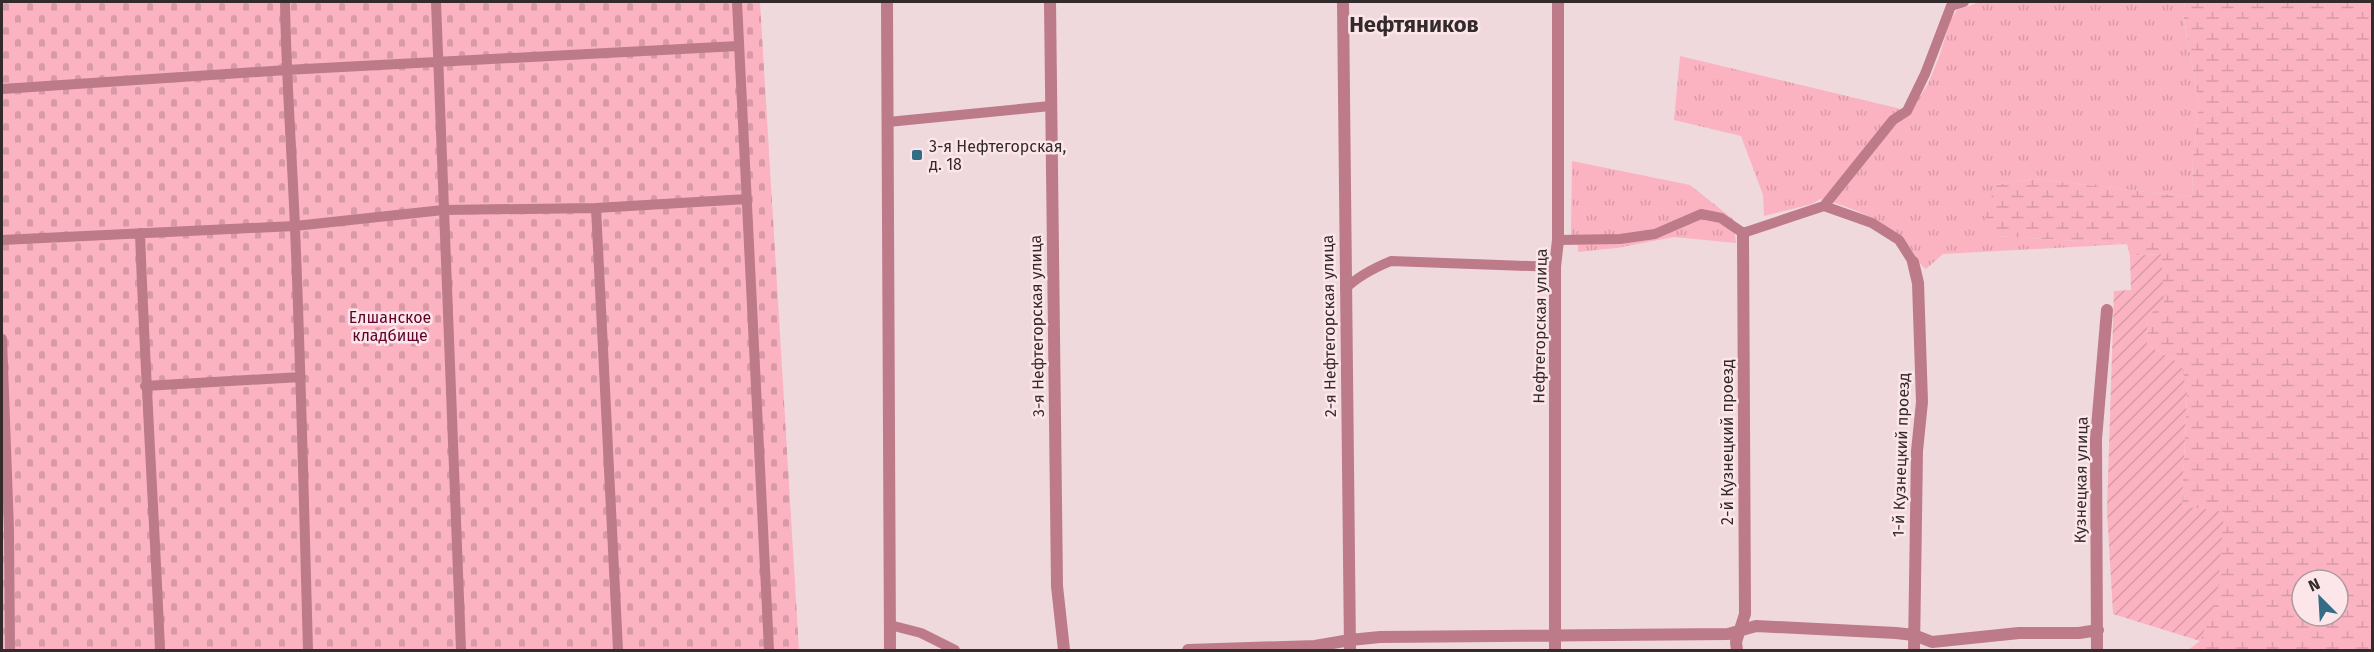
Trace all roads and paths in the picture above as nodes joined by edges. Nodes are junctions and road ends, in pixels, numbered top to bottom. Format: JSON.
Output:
{"nodes":[{"id":1,"x":285,"y":2,"type":"edge"},
{"id":2,"x":436,"y":2,"type":"edge"},
{"id":3,"x":737,"y":2,"type":"edge"},
{"id":4,"x":887,"y":2,"type":"edge"},
{"id":5,"x":1050,"y":2,"type":"edge"},
{"id":6,"x":1343,"y":2,"type":"edge"},
{"id":7,"x":1558,"y":2,"type":"edge"},
{"id":8,"x":1964,"y":2,"type":"edge"},
{"id":9,"x":1949,"y":4,"type":"edge"},
{"id":10,"x":738,"y":46,"type":"junction"},
{"id":11,"x":437,"y":62,"type":"junction"},
{"id":12,"x":286,"y":70,"type":"junction"},
{"id":13,"x":2,"y":88,"type":"edge"},
{"id":14,"x":1050,"y":106,"type":"junction"},
{"id":15,"x":888,"y":122,"type":"junction"},
{"id":16,"x":747,"y":199,"type":"junction"},
{"id":17,"x":1824,"y":206,"type":"junction"},
{"id":18,"x":596,"y":208,"type":"junction"},
{"id":19,"x":443,"y":210,"type":"junction"},
{"id":20,"x":295,"y":225,"type":"junction"},
{"id":21,"x":140,"y":233,"type":"junction"},
{"id":22,"x":1743,"y":233,"type":"junction"},
{"id":23,"x":2,"y":240,"type":"edge"},
{"id":24,"x":1558,"y":240,"type":"junction"},
{"id":25,"x":1912,"y":262,"type":"joint"},
{"id":26,"x":1555,"y":267,"type":"junction"},
{"id":27,"x":1345,"y":289,"type":"junction"},
{"id":28,"x":2107,"y":310,"type":"dead end"},
{"id":29,"x":2,"y":339,"type":"edge"},
{"id":30,"x":301,"y":377,"type":"junction"},
{"id":31,"x":2,"y":386,"type":"edge"},
{"id":32,"x":145,"y":386,"type":"junction"},
{"id":33,"x":890,"y":625,"type":"junction"},
{"id":34,"x":2098,"y":630,"type":"junction"},
{"id":35,"x":1741,"y":631,"type":"junction"},
{"id":36,"x":1555,"y":635,"type":"junction"},
{"id":37,"x":1914,"y":635,"type":"junction"},
{"id":38,"x":1350,"y":645,"type":"edge"},
{"id":39,"x":10,"y":651,"type":"edge"},
{"id":40,"x":160,"y":651,"type":"edge"},
{"id":41,"x":308,"y":651,"type":"edge"},
{"id":42,"x":461,"y":651,"type":"edge"},
{"id":43,"x":618,"y":651,"type":"edge"},
{"id":44,"x":769,"y":651,"type":"edge"},
{"id":45,"x":890,"y":651,"type":"edge"},
{"id":46,"x":955,"y":651,"type":"edge"},
{"id":47,"x":1064,"y":651,"type":"edge"},
{"id":48,"x":1188,"y":651,"type":"edge"},
{"id":49,"x":1555,"y":651,"type":"edge"},
{"id":50,"x":1737,"y":651,"type":"edge"},
{"id":51,"x":1914,"y":651,"type":"edge"},
{"id":52,"x":2097,"y":651,"type":"edge"}],
"edges":[{"from":1,"to":12,"type":"lane"},
{"from":2,"to":11,"type":"lane"},
{"from":3,"to":10,"type":"lane"},
{"from":4,"to":15,"type":"street"},
{"from":5,"to":14,"type":"street","name":"3-я Нефтегорская улица"},
{"from":6,"to":27,"type":"street","name":"2-я Нефтегорская улица"},
{"from":7,"to":24,"type":"street","name":"Нефтегорская улица"},
{"from":8,"to":9,"type":"lane"},
{"from":9,"to":17,"type":"lane"},
{"from":10,"to":11,"type":"lane"},
{"from":10,"to":16,"type":"lane"},
{"from":11,"to":12,"type":"lane"},
{"from":11,"to":19,"type":"lane"},
{"from":12,"to":13,"type":"lane"},
{"from":12,"to":20,"type":"lane"},
{"from":14,"to":15,"type":"lane"},
{"from":14,"to":47,"type":"street","name":"3-я Нефтегорская улица"},
{"from":15,"to":33,"type":"street"},
{"from":16,"to":18,"type":"lane"},
{"from":16,"to":44,"type":"lane"},
{"from":17,"to":22,"type":"lane"},
{"from":17,"to":25,"type":"lane"},
{"from":18,"to":19,"type":"lane"},
{"from":18,"to":43,"type":"lane"},
{"from":19,"to":20,"type":"lane"},
{"from":19,"to":42,"type":"lane"},
{"from":20,"to":21,"type":"lane"},
{"from":20,"to":30,"type":"lane"},
{"from":21,"to":23,"type":"lane"},
{"from":21,"to":32,"type":"lane"},
{"from":22,"to":24,"type":"lane"},
{"from":22,"to":35,"type":"street","name":"2-й Кузнецкий проезд"},
{"from":24,"to":26,"type":"street","name":"Нефтегорская улица"},
{"from":25,"to":37,"type":"street","name":"1-й Кузнецкий проезд"},
{"from":26,"to":27,"type":"lane"},
{"from":26,"to":36,"type":"street","name":"Нефтегорская улица"},
{"from":27,"to":38,"type":"street","name":"2-я Нефтегорская улица"},
{"from":28,"to":34,"type":"street","name":"Кузнецкая улица"},
{"from":29,"to":31,"type":"lane"},
{"from":30,"to":32,"type":"lane"},
{"from":30,"to":41,"type":"lane"},
{"from":31,"to":39,"type":"lane"},
{"from":32,"to":40,"type":"lane"},
{"from":33,"to":45,"type":"street"},
{"from":33,"to":46,"type":"lane"},
{"from":34,"to":37,"type":"street"},
{"from":34,"to":52,"type":"street","name":"Кузнецкая улица"},
{"from":35,"to":36,"type":"street"},
{"from":35,"to":37,"type":"street"},
{"from":35,"to":50,"type":"street","name":"2-й Кузнецкий проезд"},
{"from":36,"to":38,"type":"street"},
{"from":36,"to":49,"type":"street","name":"Нефтегорская улица"},
{"from":37,"to":51,"type":"street","name":"1-й Кузнецкий проезд"},
{"from":38,"to":48,"type":"street"}]}
